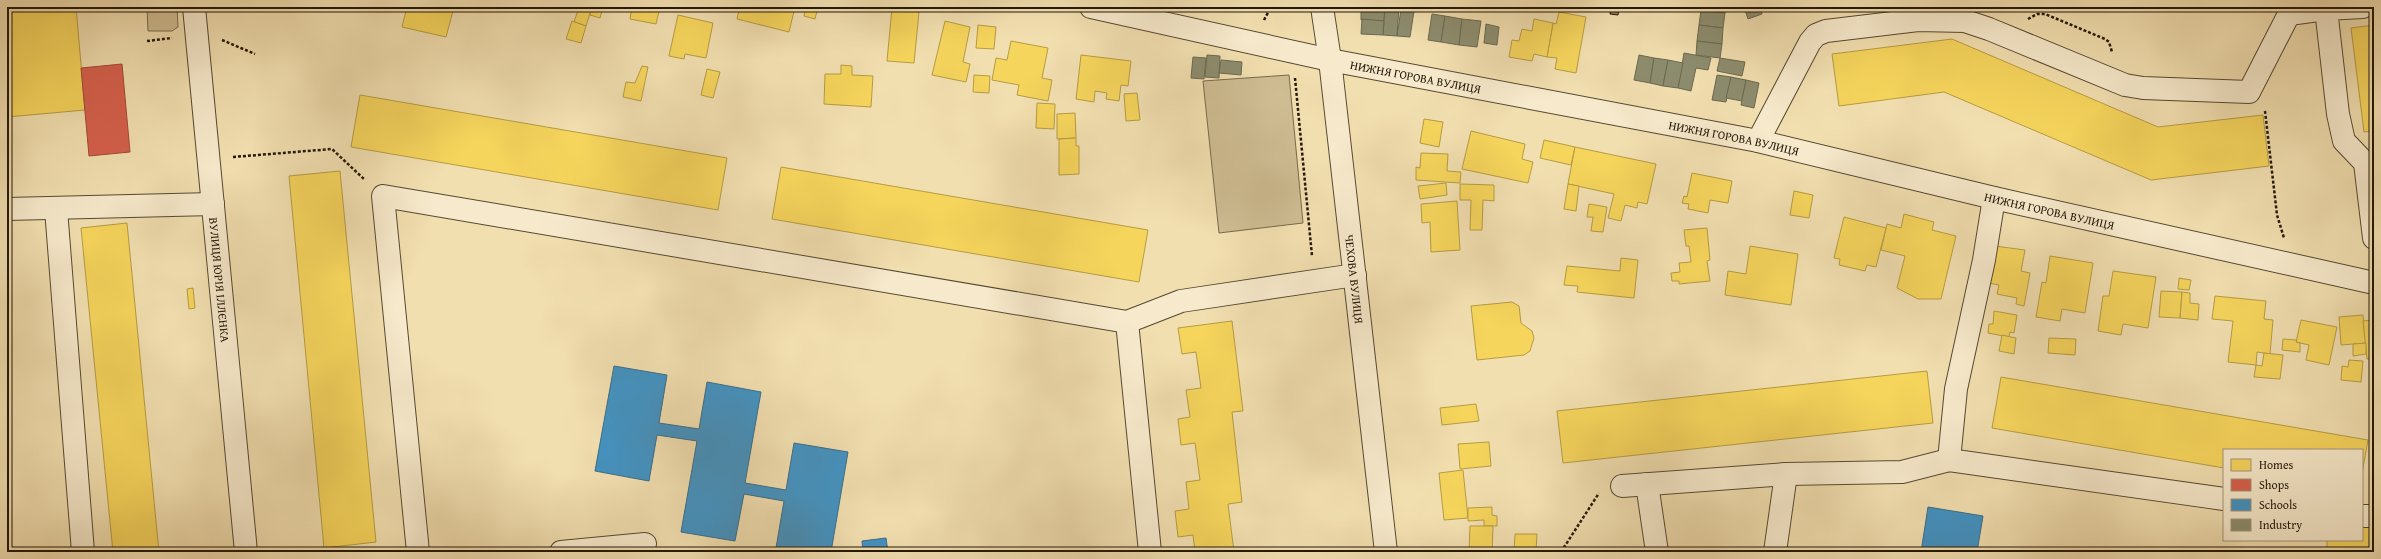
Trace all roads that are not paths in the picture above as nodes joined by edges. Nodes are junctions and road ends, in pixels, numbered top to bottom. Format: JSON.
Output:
{"nodes":[{"id":1,"x":194,"y":7,"type":"edge"},
{"id":2,"x":1091,"y":7,"type":"edge"},
{"id":3,"x":2363,"y":7,"type":"edge"},
{"id":4,"x":1317,"y":9,"type":"edge"},
{"id":5,"x":2326,"y":9,"type":"junction"},
{"id":6,"x":1330,"y":60,"type":"junction"},
{"id":7,"x":1758,"y":141,"type":"junction"},
{"id":8,"x":1994,"y":198,"type":"junction"},
{"id":9,"x":212,"y":204,"type":"junction"},
{"id":10,"x":7,"y":209,"type":"edge"},
{"id":11,"x":56,"y":209,"type":"junction"},
{"id":12,"x":2374,"y":238,"type":"edge"},
{"id":13,"x":1354,"y":275,"type":"junction"},
{"id":14,"x":2374,"y":283,"type":"edge"},
{"id":15,"x":1127,"y":322,"type":"junction"},
{"id":16,"x":1949,"y":460,"type":"junction"},
{"id":17,"x":1786,"y":474,"type":"junction"},
{"id":18,"x":1647,"y":484,"type":"junction"},
{"id":19,"x":1622,"y":486,"type":"road end"},
{"id":20,"x":2223,"y":499,"type":"edge"},
{"id":21,"x":2363,"y":516,"type":"edge"},
{"id":22,"x":2374,"y":516,"type":"edge"},
{"id":23,"x":645,"y":544,"type":"dead end"},
{"id":24,"x":83,"y":552,"type":"edge"},
{"id":25,"x":246,"y":552,"type":"edge"},
{"id":26,"x":418,"y":552,"type":"edge"},
{"id":27,"x":561,"y":552,"type":"edge"},
{"id":28,"x":1150,"y":552,"type":"edge"},
{"id":29,"x":1386,"y":552,"type":"edge"},
{"id":30,"x":1657,"y":552,"type":"edge"},
{"id":31,"x":1775,"y":552,"type":"edge"}],
"edges":[{"from":1,"to":9,"type":"street","name":"ВУЛИЦЯ ЮРІЯ ІЛЛЄНКА"},
{"from":2,"to":6,"type":"street","name":"НИЖНЯ ГОРОВА ВУЛИЦЯ"},
{"from":3,"to":5,"type":"street"},
{"from":4,"to":6,"type":"street","name":"ЧЕХОВА ВУЛИЦЯ"},
{"from":5,"to":7,"type":"street"},
{"from":5,"to":12,"type":"street"},
{"from":6,"to":7,"type":"street","name":"НИЖНЯ ГОРОВА ВУЛИЦЯ"},
{"from":6,"to":13,"type":"street","name":"ЧЕХОВА ВУЛИЦЯ"},
{"from":7,"to":8,"type":"street","name":"НИЖНЯ ГОРОВА ВУЛИЦЯ"},
{"from":8,"to":14,"type":"street","name":"НИЖНЯ ГОРОВА ВУЛИЦЯ"},
{"from":8,"to":16,"type":"street"},
{"from":9,"to":11,"type":"street"},
{"from":9,"to":25,"type":"street","name":"ВУЛИЦЯ ЮРІЯ ІЛЛЄНКА"},
{"from":10,"to":11,"type":"street"},
{"from":11,"to":24,"type":"street"},
{"from":13,"to":15,"type":"street"},
{"from":13,"to":29,"type":"street","name":"ЧЕХОВА ВУЛИЦЯ"},
{"from":15,"to":26,"type":"street"},
{"from":15,"to":28,"type":"street"},
{"from":16,"to":17,"type":"street"},
{"from":16,"to":20,"type":"street"},
{"from":17,"to":18,"type":"street"},
{"from":17,"to":31,"type":"street"},
{"from":18,"to":19,"type":"street"},
{"from":18,"to":30,"type":"street"},
{"from":21,"to":22,"type":"street"},
{"from":23,"to":27,"type":"street"}]}
